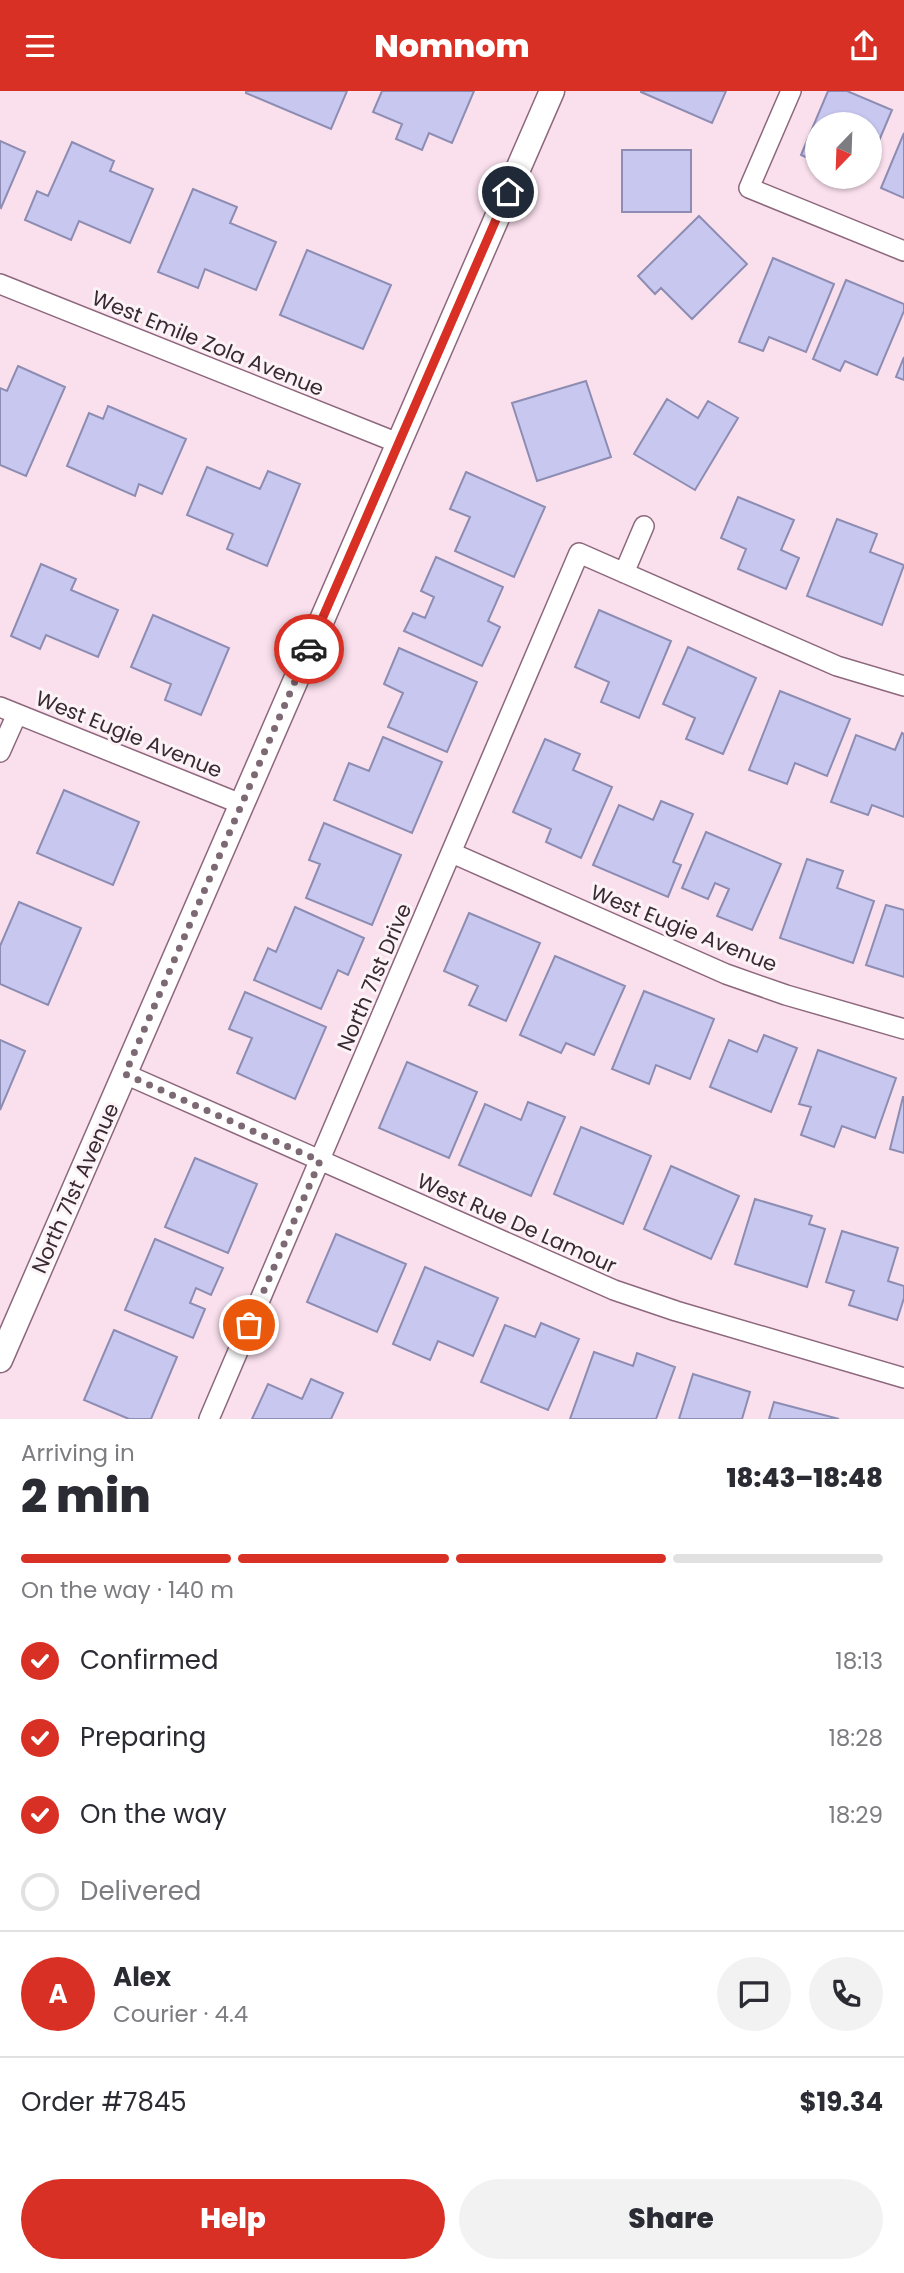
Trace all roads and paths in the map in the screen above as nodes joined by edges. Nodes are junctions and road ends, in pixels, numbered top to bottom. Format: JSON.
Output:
{"nodes":[{"id":1,"x":552,"y":91,"type":"edge"},
{"id":2,"x":791,"y":91,"type":"edge"},
{"id":3,"x":904,"y":251,"type":"edge"},
{"id":4,"x":0,"y":284,"type":"edge"},
{"id":5,"x":398,"y":443,"type":"junction"},
{"id":6,"x":644,"y":526,"type":"dead end"},
{"id":7,"x":624,"y":573,"type":"junction"},
{"id":8,"x":904,"y":685,"type":"edge"},
{"id":9,"x":8,"y":710,"type":"edge"},
{"id":10,"x":0,"y":752,"type":"edge"},
{"id":11,"x":241,"y":804,"type":"junction"},
{"id":12,"x":452,"y":853,"type":"junction"},
{"id":13,"x":904,"y":1029,"type":"edge"},
{"id":14,"x":125,"y":1074,"type":"junction"},
{"id":15,"x":320,"y":1161,"type":"junction"},
{"id":16,"x":0,"y":1360,"type":"edge"},
{"id":17,"x":904,"y":1378,"type":"edge"},
{"id":18,"x":209,"y":1419,"type":"edge"}],
"edges":[{"from":1,"to":5,"type":"street","name":"North 71st Avenue"},
{"from":2,"to":3,"type":"street"},
{"from":4,"to":5,"type":"street","name":"West Emile Zola Avenue"},
{"from":5,"to":11,"type":"street","name":"North 71st Avenue"},
{"from":6,"to":7,"type":"street"},
{"from":7,"to":8,"type":"street"},
{"from":7,"to":12,"type":"street","name":"North 71st Drive"},
{"from":9,"to":10,"type":"street"},
{"from":9,"to":11,"type":"street","name":"West Eugie Avenue"},
{"from":11,"to":14,"type":"street","name":"North 71st Avenue"},
{"from":12,"to":13,"type":"street","name":"West Eugie Avenue"},
{"from":12,"to":15,"type":"street","name":"North 71st Drive"},
{"from":14,"to":15,"type":"street","name":"West Rue De Lamour"},
{"from":14,"to":16,"type":"street","name":"North 71st Avenue"},
{"from":15,"to":17,"type":"street","name":"West Rue De Lamour"},
{"from":15,"to":18,"type":"street","name":"North 71st Drive"}]}
